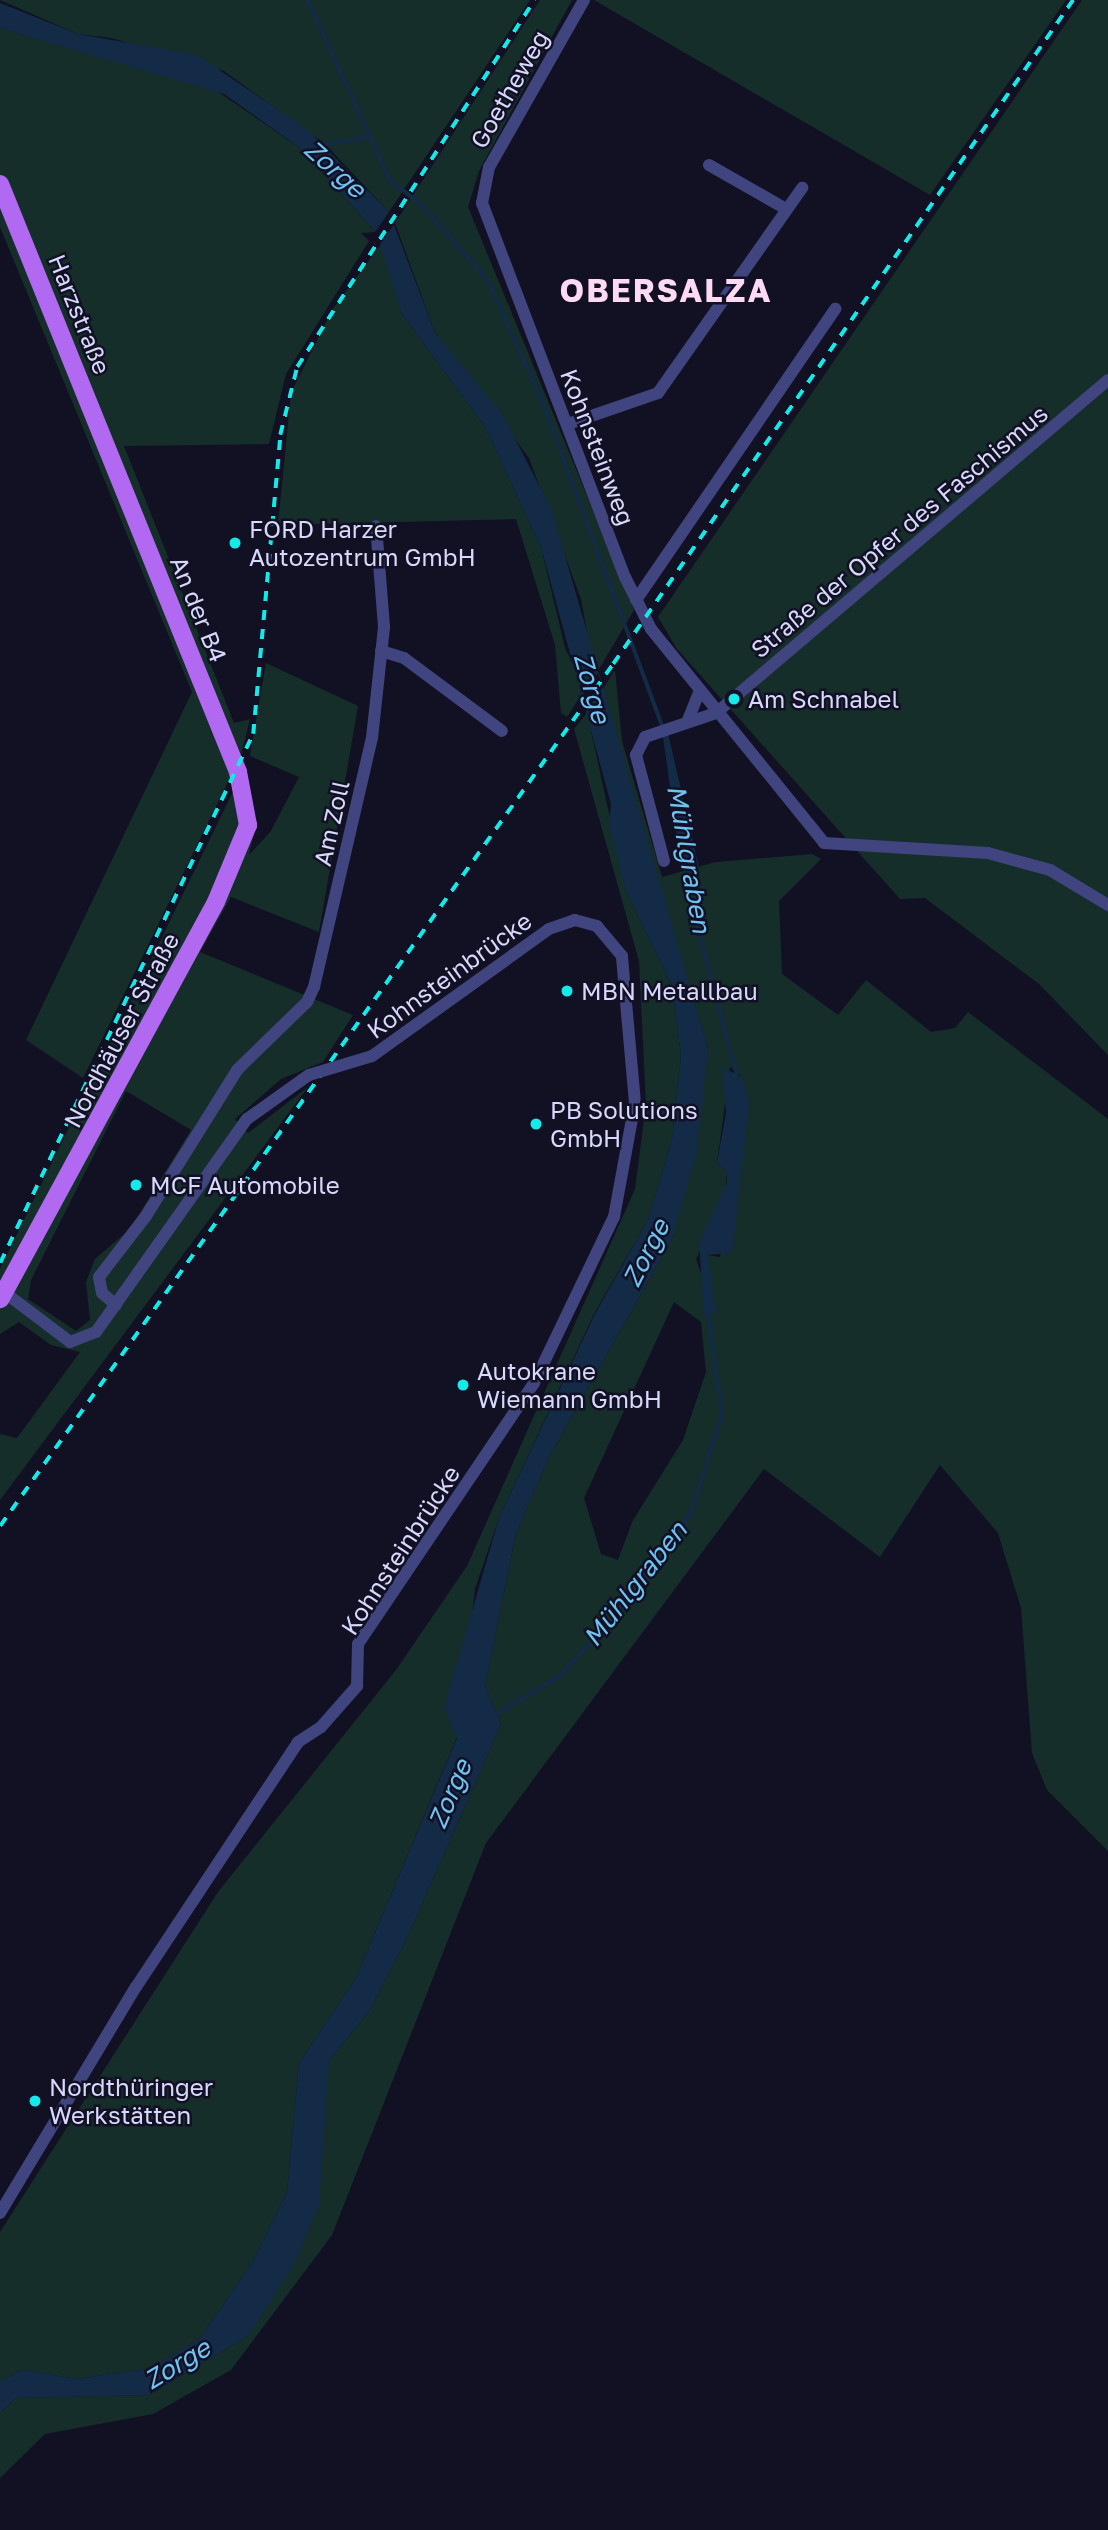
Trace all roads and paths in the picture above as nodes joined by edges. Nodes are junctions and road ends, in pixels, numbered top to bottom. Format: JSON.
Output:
{"nodes":[{"id":1,"x":583,"y":0,"type":"edge"},
{"id":2,"x":709,"y":165,"type":"dead end"},
{"id":3,"x":0,"y":184,"type":"edge"},
{"id":4,"x":802,"y":188,"type":"dead end"},
{"id":5,"x":482,"y":203,"type":"joint"},
{"id":6,"x":786,"y":209,"type":"junction"},
{"id":7,"x":835,"y":309,"type":"dead end"},
{"id":8,"x":1108,"y":380,"type":"edge"},
{"id":9,"x":568,"y":424,"type":"junction"},
{"id":10,"x":114,"y":464,"type":"joint"},
{"id":11,"x":376,"y":526,"type":"dead end"},
{"id":12,"x":636,"y":600,"type":"junction"},
{"id":13,"x":381,"y":651,"type":"junction"},
{"id":14,"x":699,"y":693,"type":"junction"},
{"id":15,"x":716,"y":713,"type":"junction"},
{"id":16,"x":688,"y":720,"type":"junction"},
{"id":17,"x":502,"y":732,"type":"dead end"},
{"id":18,"x":237,"y":772,"type":"joint"},
{"id":19,"x":664,"y":861,"type":"dead end"},
{"id":20,"x":1108,"y":905,"type":"edge"},
{"id":21,"x":1,"y":1289,"type":"edge"},
{"id":22,"x":116,"y":1305,"type":"junction"},
{"id":23,"x":0,"y":2214,"type":"edge"}],
"edges":[{"from":1,"to":5,"type":"street","name":"Goetheweg"},
{"from":2,"to":6,"type":"street"},
{"from":3,"to":10,"type":"main road","name":"Harzstraße"},
{"from":4,"to":6,"type":"street"},
{"from":5,"to":9,"type":"street","name":"Kohnsteinweg"},
{"from":6,"to":9,"type":"street"},
{"from":7,"to":12,"type":"street"},
{"from":8,"to":15,"type":"street","name":"Straße der Opfer des Faschismus"},
{"from":9,"to":12,"type":"street","name":"Kohnsteinweg"},
{"from":10,"to":18,"type":"main road","name":"An der B4"},
{"from":11,"to":13,"type":"street","name":"Am Zoll"},
{"from":12,"to":14,"type":"street","name":"Kohnsteinweg"},
{"from":13,"to":17,"type":"street"},
{"from":13,"to":22,"type":"street","name":"Am Zoll"},
{"from":14,"to":15,"type":"street","name":"Kohnsteinweg"},
{"from":14,"to":16,"type":"street"},
{"from":15,"to":16,"type":"street"},
{"from":15,"to":20,"type":"street","name":"Kohnsteinweg"},
{"from":16,"to":19,"type":"street"},
{"from":18,"to":21,"type":"main road","name":"Nordhäuser Straße"},
{"from":21,"to":22,"type":"street","name":"Kohnsteinbrücke"},
{"from":22,"to":23,"type":"street","name":"Kohnsteinbrücke","bridge":true}]}
